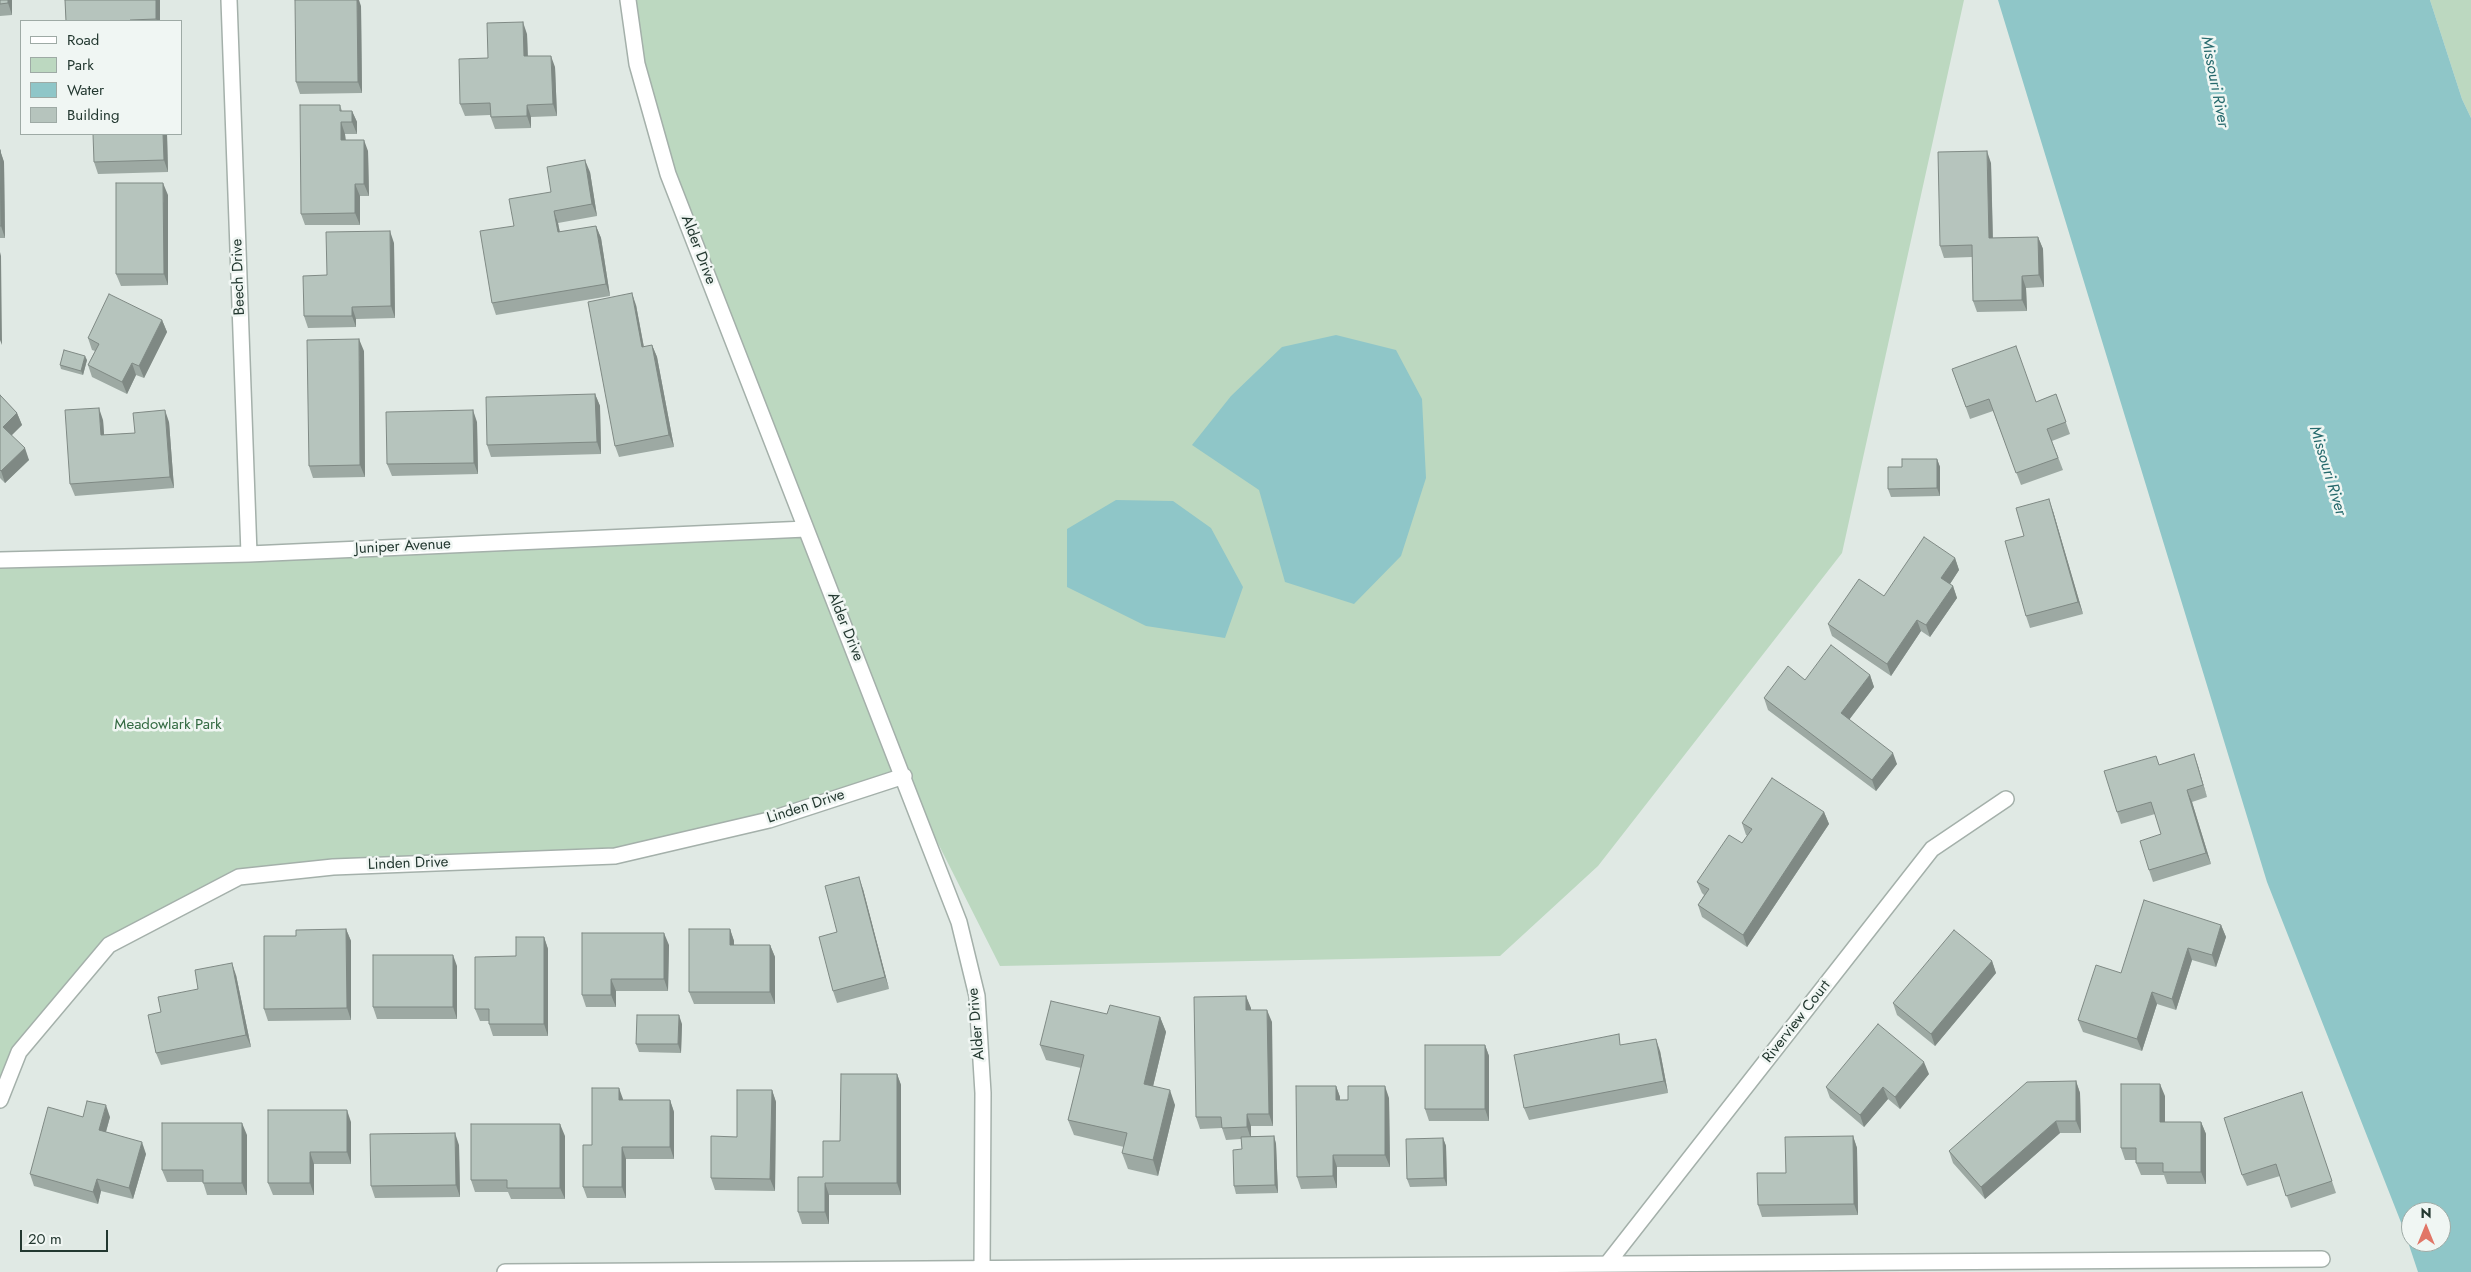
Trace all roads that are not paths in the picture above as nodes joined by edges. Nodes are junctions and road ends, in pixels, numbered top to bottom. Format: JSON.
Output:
{"nodes":[{"id":1,"x":229,"y":0,"type":"edge"},
{"id":2,"x":628,"y":0,"type":"edge"},
{"id":3,"x":806,"y":529,"type":"junction"},
{"id":4,"x":249,"y":554,"type":"junction"},
{"id":5,"x":0,"y":560,"type":"edge"},
{"id":6,"x":904,"y":776,"type":"junction"},
{"id":7,"x":2006,"y":799,"type":"dead end"},
{"id":8,"x":0,"y":1100,"type":"edge"},
{"id":9,"x":2322,"y":1259,"type":"dead end"},
{"id":10,"x":1607,"y":1264,"type":"junction"},
{"id":11,"x":1775,"y":1267,"type":"edge"},
{"id":12,"x":982,"y":1269,"type":"junction"},
{"id":13,"x":1102,"y":1270,"type":"edge"},
{"id":14,"x":506,"y":1272,"type":"edge"}],
"edges":[{"from":1,"to":4,"type":"street","name":"Beech Drive"},
{"from":2,"to":3,"type":"street","name":"Alder Drive"},
{"from":3,"to":4,"type":"street","name":"Juniper Avenue"},
{"from":3,"to":6,"type":"street","name":"Alder Drive"},
{"from":4,"to":5,"type":"street","name":"Juniper Avenue"},
{"from":6,"to":8,"type":"street","name":"Linden Drive"},
{"from":6,"to":12,"type":"street","name":"Alder Drive"},
{"from":7,"to":10,"type":"street","name":"Riverview Court"},
{"from":9,"to":11,"type":"street"},
{"from":10,"to":11,"type":"street"},
{"from":10,"to":13,"type":"street"},
{"from":12,"to":13,"type":"street"},
{"from":12,"to":14,"type":"street"}]}
